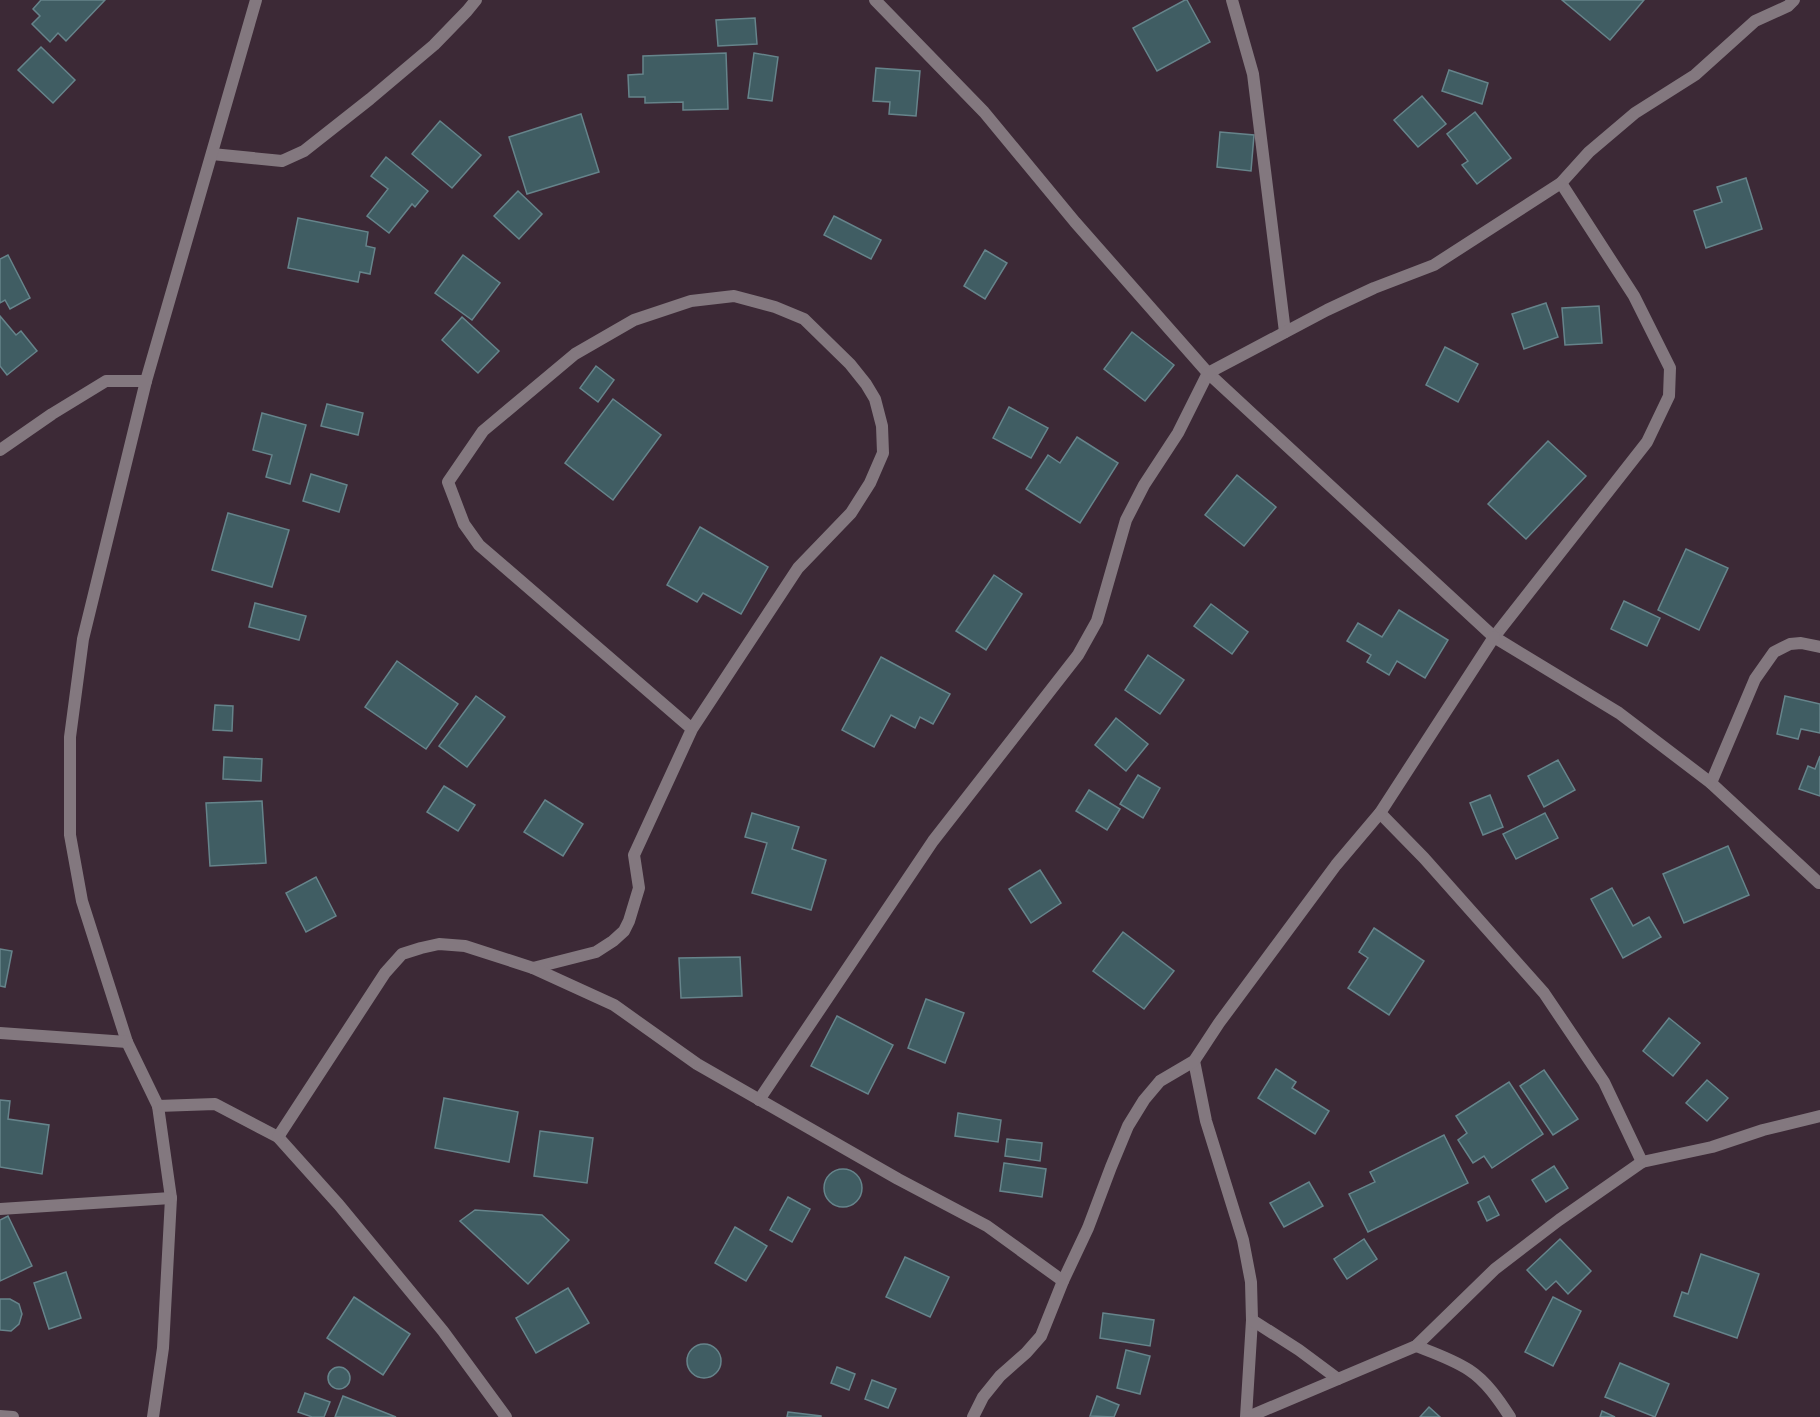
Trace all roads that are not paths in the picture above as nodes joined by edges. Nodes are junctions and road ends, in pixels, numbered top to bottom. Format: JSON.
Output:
{"nodes":[{"id":1,"x":256,"y":0,"type":"edge"},
{"id":2,"x":476,"y":0,"type":"edge"},
{"id":3,"x":875,"y":0,"type":"edge"},
{"id":4,"x":1232,"y":0,"type":"edge"},
{"id":5,"x":1794,"y":0,"type":"edge"},
{"id":6,"x":212,"y":154,"type":"junction"},
{"id":7,"x":1561,"y":183,"type":"junction"},
{"id":8,"x":1285,"y":332,"type":"junction"},
{"id":9,"x":1208,"y":373,"type":"junction"},
{"id":10,"x":146,"y":381,"type":"junction"},
{"id":11,"x":2,"y":445,"type":"edge"},
{"id":12,"x":1494,"y":637,"type":"junction"},
{"id":13,"x":1820,"y":647,"type":"edge"},
{"id":14,"x":692,"y":729,"type":"junction"},
{"id":15,"x":1711,"y":783,"type":"junction"},
{"id":16,"x":1380,"y":813,"type":"junction"},
{"id":17,"x":1818,"y":883,"type":"dead end"},
{"id":18,"x":533,"y":968,"type":"junction"},
{"id":19,"x":0,"y":1033,"type":"edge"},
{"id":20,"x":127,"y":1042,"type":"junction"},
{"id":21,"x":1194,"y":1061,"type":"junction"},
{"id":22,"x":759,"y":1100,"type":"junction"},
{"id":23,"x":158,"y":1106,"type":"junction"},
{"id":24,"x":1820,"y":1116,"type":"edge"},
{"id":25,"x":278,"y":1137,"type":"junction"},
{"id":26,"x":1642,"y":1162,"type":"junction"},
{"id":27,"x":171,"y":1198,"type":"junction"},
{"id":28,"x":0,"y":1209,"type":"edge"},
{"id":29,"x":1063,"y":1281,"type":"junction"},
{"id":30,"x":1252,"y":1320,"type":"junction"},
{"id":31,"x":1416,"y":1346,"type":"junction"},
{"id":32,"x":1338,"y":1379,"type":"junction"},
{"id":33,"x":0,"y":1416,"type":"edge"},
{"id":34,"x":13,"y":1417,"type":"edge"},
{"id":35,"x":153,"y":1417,"type":"edge"},
{"id":36,"x":506,"y":1417,"type":"edge"},
{"id":37,"x":973,"y":1417,"type":"edge"},
{"id":38,"x":1247,"y":1417,"type":"edge"},
{"id":39,"x":1510,"y":1417,"type":"edge"}],
"edges":[{"from":1,"to":6,"type":"street"},
{"from":2,"to":6,"type":"street"},
{"from":3,"to":9,"type":"street"},
{"from":4,"to":8,"type":"street"},
{"from":5,"to":7,"type":"street"},
{"from":6,"to":10,"type":"street"},
{"from":7,"to":8,"type":"street"},
{"from":7,"to":12,"type":"street"},
{"from":8,"to":9,"type":"street"},
{"from":9,"to":12,"type":"street"},
{"from":9,"to":22,"type":"street"},
{"from":10,"to":11,"type":"street"},
{"from":10,"to":20,"type":"street"},
{"from":12,"to":15,"type":"street"},
{"from":12,"to":16,"type":"street"},
{"from":13,"to":15,"type":"street"},
{"from":14,"to":14,"type":"street"},
{"from":14,"to":18,"type":"street"},
{"from":15,"to":17,"type":"street"},
{"from":16,"to":21,"type":"street"},
{"from":16,"to":26,"type":"street"},
{"from":18,"to":22,"type":"street"},
{"from":18,"to":25,"type":"street"},
{"from":19,"to":20,"type":"street"},
{"from":20,"to":23,"type":"street"},
{"from":21,"to":29,"type":"street"},
{"from":21,"to":30,"type":"street"},
{"from":22,"to":29,"type":"street"},
{"from":23,"to":25,"type":"street"},
{"from":23,"to":27,"type":"street"},
{"from":24,"to":26,"type":"street"},
{"from":25,"to":36,"type":"street"},
{"from":26,"to":31,"type":"street"},
{"from":27,"to":28,"type":"street"},
{"from":27,"to":35,"type":"street"},
{"from":29,"to":37,"type":"street"},
{"from":30,"to":32,"type":"street"},
{"from":30,"to":38,"type":"street"},
{"from":31,"to":32,"type":"street"},
{"from":31,"to":39,"type":"street"},
{"from":32,"to":38,"type":"street"},
{"from":33,"to":34,"type":"street"}]}
